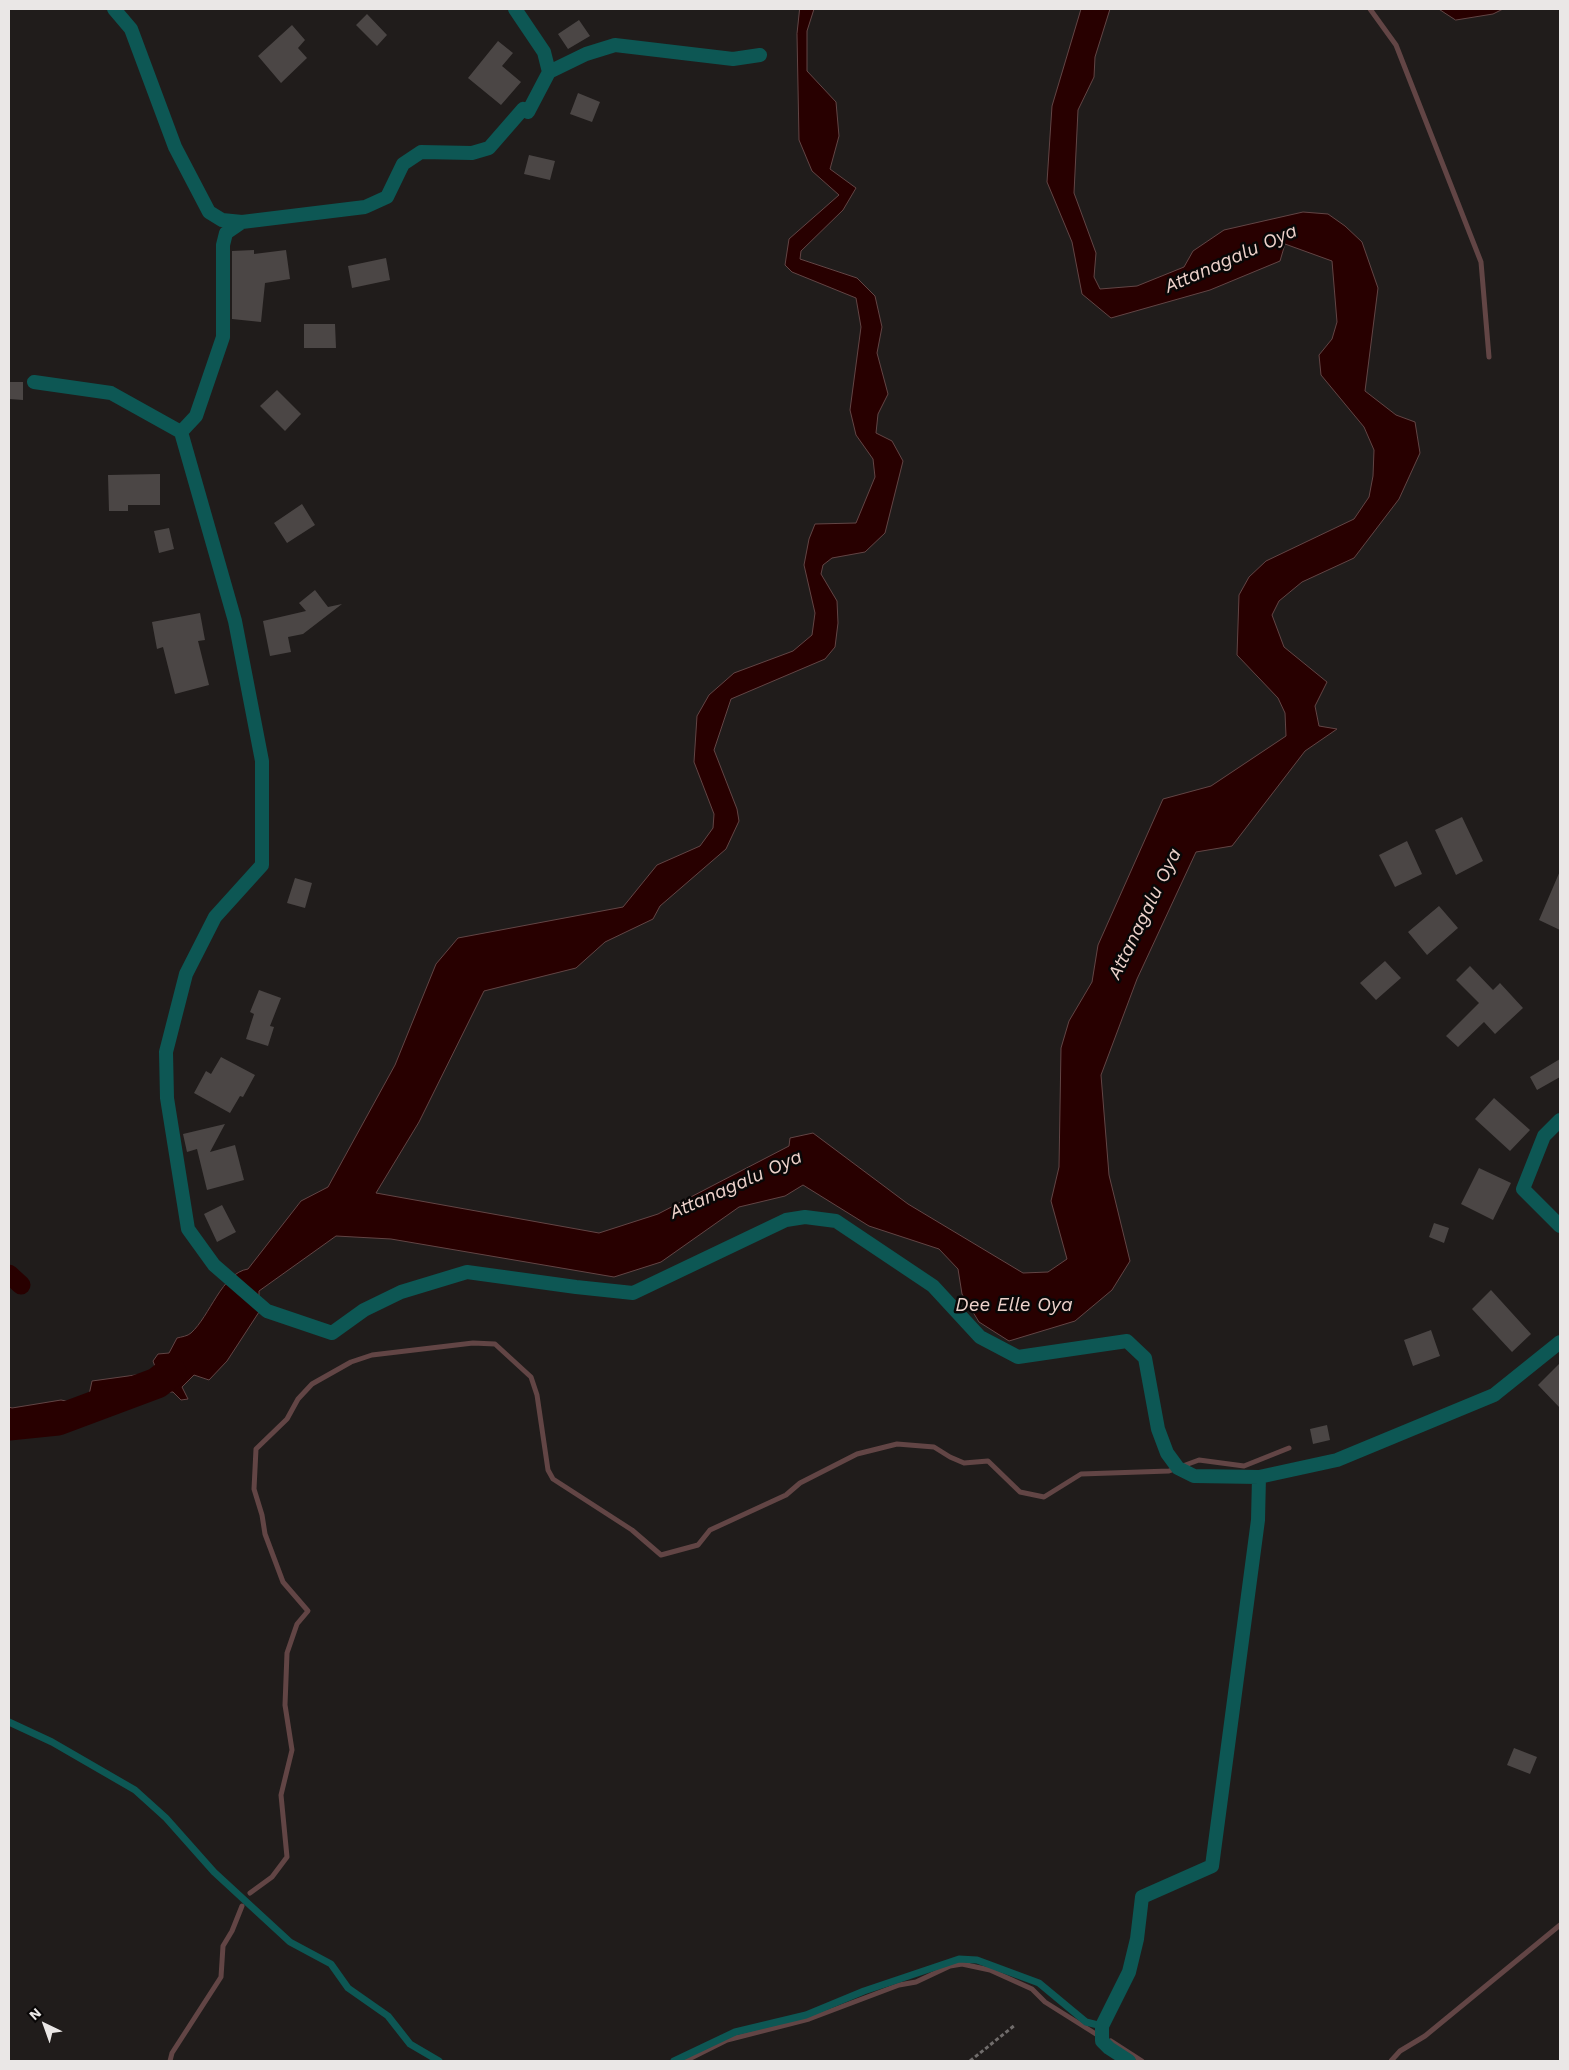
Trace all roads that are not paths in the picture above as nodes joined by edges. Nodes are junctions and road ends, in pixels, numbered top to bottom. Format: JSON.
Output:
{"nodes":[{"id":1,"x":114,"y":9,"type":"edge"},
{"id":2,"x":515,"y":9,"type":"edge"},
{"id":3,"x":760,"y":55,"type":"dead end"},
{"id":4,"x":549,"y":72,"type":"junction"},
{"id":5,"x":242,"y":222,"type":"junction"},
{"id":6,"x":34,"y":382,"type":"dead end"},
{"id":7,"x":181,"y":432,"type":"junction"},
{"id":8,"x":1560,"y":1120,"type":"edge"},
{"id":9,"x":1560,"y":1226,"type":"edge"},
{"id":10,"x":1560,"y":1342,"type":"edge"},
{"id":11,"x":1259,"y":1477,"type":"junction"},
{"id":12,"x":9,"y":1722,"type":"edge"},
{"id":13,"x":1102,"y":2026,"type":"junction"},
{"id":14,"x":439,"y":2061,"type":"edge"},
{"id":15,"x":674,"y":2061,"type":"edge"},
{"id":16,"x":1129,"y":2061,"type":"edge"}],
"edges":[{"from":1,"to":5,"type":"street"},
{"from":2,"to":4,"type":"street"},
{"from":3,"to":4,"type":"street"},
{"from":4,"to":5,"type":"street"},
{"from":5,"to":7,"type":"street"},
{"from":6,"to":7,"type":"street"},
{"from":7,"to":11,"type":"street"},
{"from":8,"to":9,"type":"street"},
{"from":10,"to":11,"type":"street"},
{"from":11,"to":13,"type":"street"},
{"from":12,"to":14,"type":"lane"},
{"from":13,"to":15,"type":"lane"},
{"from":13,"to":16,"type":"street"}]}
